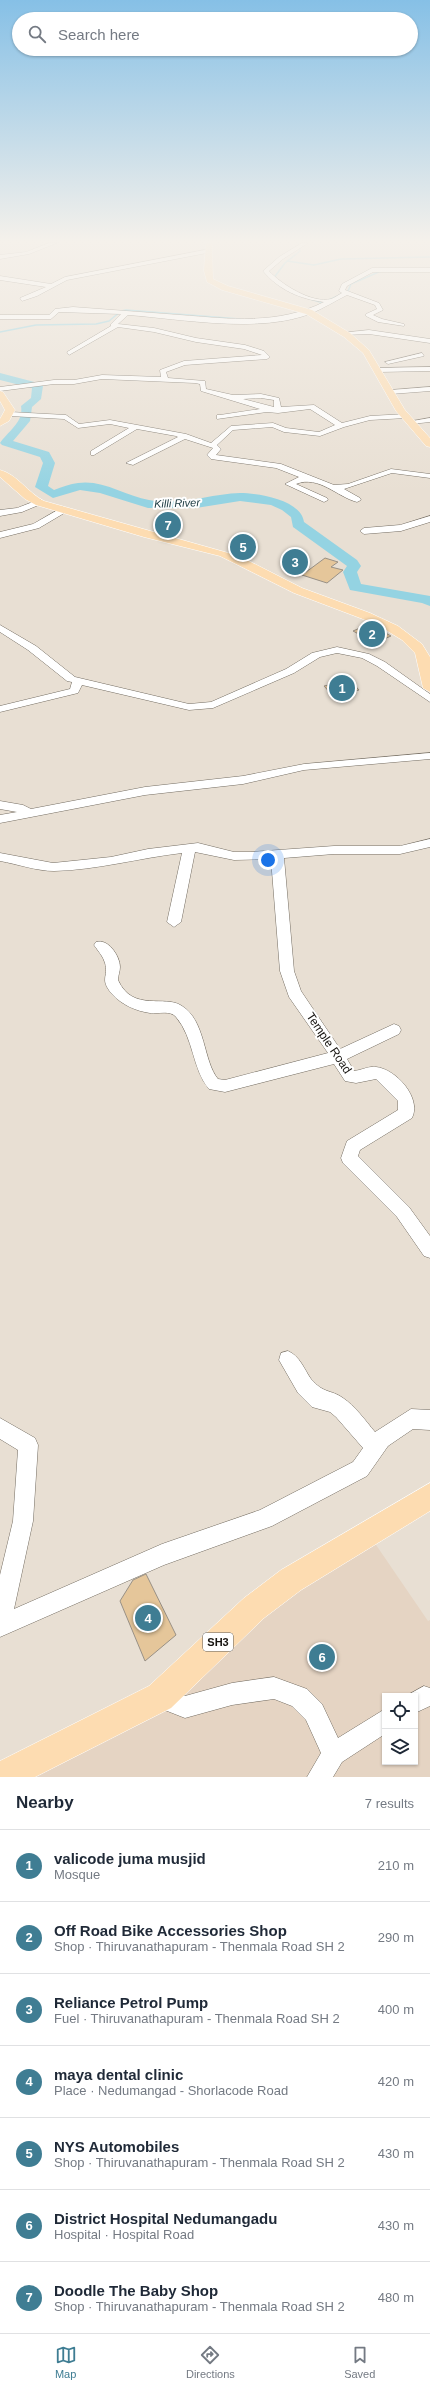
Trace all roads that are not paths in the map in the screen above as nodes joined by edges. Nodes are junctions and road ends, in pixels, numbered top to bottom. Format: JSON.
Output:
{"nodes":[{"id":1,"x":116,"y":326,"type":"joint"},
{"id":2,"x":332,"y":326,"type":"edge"},
{"id":3,"x":344,"y":333,"type":"junction"},
{"id":4,"x":430,"y":341,"type":"edge"},
{"id":5,"x":69,"y":353,"type":"dead end"},
{"id":6,"x":422,"y":355,"type":"dead end"},
{"id":7,"x":376,"y":367,"type":"junction"},
{"id":8,"x":430,"y":369,"type":"edge"},
{"id":9,"x":165,"y":380,"type":"junction"},
{"id":10,"x":0,"y":389,"type":"edge"},
{"id":11,"x":430,"y":389,"type":"edge"},
{"id":12,"x":391,"y":392,"type":"junction"},
{"id":13,"x":0,"y":394,"type":"edge"},
{"id":14,"x":230,"y":397,"type":"junction"},
{"id":15,"x":270,"y":410,"type":"junction"},
{"id":16,"x":278,"y":411,"type":"junction"},
{"id":17,"x":10,"y":414,"type":"junction"},
{"id":18,"x":220,"y":417,"type":"dead end"},
{"id":19,"x":408,"y":419,"type":"junction"},
{"id":20,"x":430,"y":420,"type":"edge"},
{"id":21,"x":0,"y":423,"type":"edge"},
{"id":22,"x":342,"y":425,"type":"junction"},
{"id":23,"x":135,"y":427,"type":"junction"},
{"id":24,"x":172,"y":433,"type":"junction"},
{"id":25,"x":186,"y":436,"type":"junction"},
{"id":26,"x":428,"y":439,"type":"edge"},
{"id":27,"x":96,"y":442,"type":"dead end"},
{"id":28,"x":107,"y":445,"type":"junction"},
{"id":29,"x":213,"y":445,"type":"junction"},
{"id":30,"x":119,"y":448,"type":"dead end"},
{"id":31,"x":138,"y":450,"type":"dead end"},
{"id":32,"x":94,"y":453,"type":"dead end"},
{"id":33,"x":130,"y":463,"type":"dead end"},
{"id":34,"x":0,"y":473,"type":"edge"},
{"id":35,"x":430,"y":476,"type":"edge"},
{"id":36,"x":305,"y":478,"type":"junction"},
{"id":37,"x":337,"y":488,"type":"junction"},
{"id":38,"x":324,"y":500,"type":"dead end"},
{"id":39,"x":357,"y":500,"type":"dead end"},
{"id":40,"x":38,"y":502,"type":"junction"},
{"id":41,"x":63,"y":510,"type":"junction"},
{"id":42,"x":0,"y":513,"type":"edge"},
{"id":43,"x":430,"y":519,"type":"edge"},
{"id":44,"x":364,"y":531,"type":"dead end"},
{"id":45,"x":0,"y":535,"type":"edge"},
{"id":46,"x":0,"y":628,"type":"edge"},
{"id":47,"x":77,"y":680,"type":"junction"},
{"id":48,"x":430,"y":688,"type":"edge"},
{"id":49,"x":430,"y":699,"type":"edge"},
{"id":50,"x":0,"y":709,"type":"edge"},
{"id":51,"x":430,"y":756,"type":"edge"},
{"id":52,"x":0,"y":805,"type":"edge"},
{"id":53,"x":30,"y":814,"type":"junction"},
{"id":54,"x":0,"y":820,"type":"edge"},
{"id":55,"x":430,"y":843,"type":"edge"},
{"id":56,"x":189,"y":848,"type":"junction"},
{"id":57,"x":277,"y":854,"type":"junction"},
{"id":58,"x":0,"y":856,"type":"edge"},
{"id":59,"x":174,"y":922,"type":"dead end"},
{"id":60,"x":101,"y":946,"type":"dead end"},
{"id":61,"x":394,"y":1030,"type":"dead end"},
{"id":62,"x":337,"y":1056,"type":"junction"},
{"id":63,"x":430,"y":1250,"type":"edge"},
{"id":64,"x":288,"y":1360,"type":"dead end"},
{"id":65,"x":430,"y":1420,"type":"edge"},
{"id":66,"x":0,"y":1428,"type":"edge"},
{"id":67,"x":375,"y":1447,"type":"junction"},
{"id":68,"x":430,"y":1496,"type":"edge"},
{"id":69,"x":0,"y":1621,"type":"edge"},
{"id":70,"x":0,"y":1626,"type":"edge"},
{"id":71,"x":160,"y":1697,"type":"junction"},
{"id":72,"x":382,"y":1723,"type":"edge"},
{"id":73,"x":334,"y":1754,"type":"junction"},
{"id":74,"x":2,"y":1777,"type":"edge"},
{"id":75,"x":319,"y":1777,"type":"edge"}],
"edges":[{"from":1,"to":5,"type":"street"},
{"from":1,"to":9,"type":"street"},
{"from":2,"to":3,"type":"main road"},
{"from":3,"to":4,"type":"street"},
{"from":3,"to":7,"type":"main road"},
{"from":6,"to":7,"type":"street"},
{"from":7,"to":8,"type":"street"},
{"from":7,"to":12,"type":"main road"},
{"from":9,"to":10,"type":"street"},
{"from":9,"to":14,"type":"street"},
{"from":11,"to":12,"type":"street"},
{"from":12,"to":19,"type":"main road"},
{"from":13,"to":17,"type":"main road"},
{"from":14,"to":15,"type":"street"},
{"from":14,"to":16,"type":"street"},
{"from":15,"to":16,"type":"street"},
{"from":15,"to":18,"type":"street"},
{"from":16,"to":22,"type":"street"},
{"from":17,"to":21,"type":"main road"},
{"from":17,"to":23,"type":"street"},
{"from":19,"to":20,"type":"street"},
{"from":19,"to":22,"type":"street"},
{"from":19,"to":26,"type":"main road"},
{"from":22,"to":29,"type":"street"},
{"from":23,"to":24,"type":"street"},
{"from":23,"to":28,"type":"street"},
{"from":24,"to":25,"type":"street"},
{"from":24,"to":31,"type":"street"},
{"from":25,"to":29,"type":"street"},
{"from":25,"to":33,"type":"street"},
{"from":27,"to":28,"type":"street"},
{"from":28,"to":30,"type":"street"},
{"from":28,"to":32,"type":"street"},
{"from":29,"to":36,"type":"street"},
{"from":34,"to":40,"type":"main road"},
{"from":35,"to":37,"type":"street"},
{"from":36,"to":37,"type":"street"},
{"from":36,"to":38,"type":"street"},
{"from":37,"to":39,"type":"street"},
{"from":40,"to":41,"type":"main road"},
{"from":40,"to":42,"type":"street"},
{"from":41,"to":45,"type":"street"},
{"from":41,"to":48,"type":"main road"},
{"from":43,"to":44,"type":"street"},
{"from":46,"to":47,"type":"street"},
{"from":47,"to":49,"type":"street"},
{"from":47,"to":50,"type":"street"},
{"from":51,"to":53,"type":"street"},
{"from":52,"to":53,"type":"street"},
{"from":53,"to":54,"type":"street"},
{"from":55,"to":57,"type":"street"},
{"from":56,"to":57,"type":"street"},
{"from":56,"to":58,"type":"street"},
{"from":56,"to":59,"type":"street"},
{"from":57,"to":62,"type":"street","name":"Temple Road"},
{"from":60,"to":62,"type":"street"},
{"from":61,"to":62,"type":"street"},
{"from":62,"to":63,"type":"street","name":"Temple Road"},
{"from":64,"to":67,"type":"street"},
{"from":65,"to":67,"type":"street"},
{"from":66,"to":69,"type":"street"},
{"from":67,"to":70,"type":"street"},
{"from":68,"to":71,"type":"main road","number":"SH3"},
{"from":71,"to":73,"type":"street"},
{"from":71,"to":74,"type":"main road","number":"SH3"},
{"from":72,"to":73,"type":"street"},
{"from":73,"to":75,"type":"street"}]}
